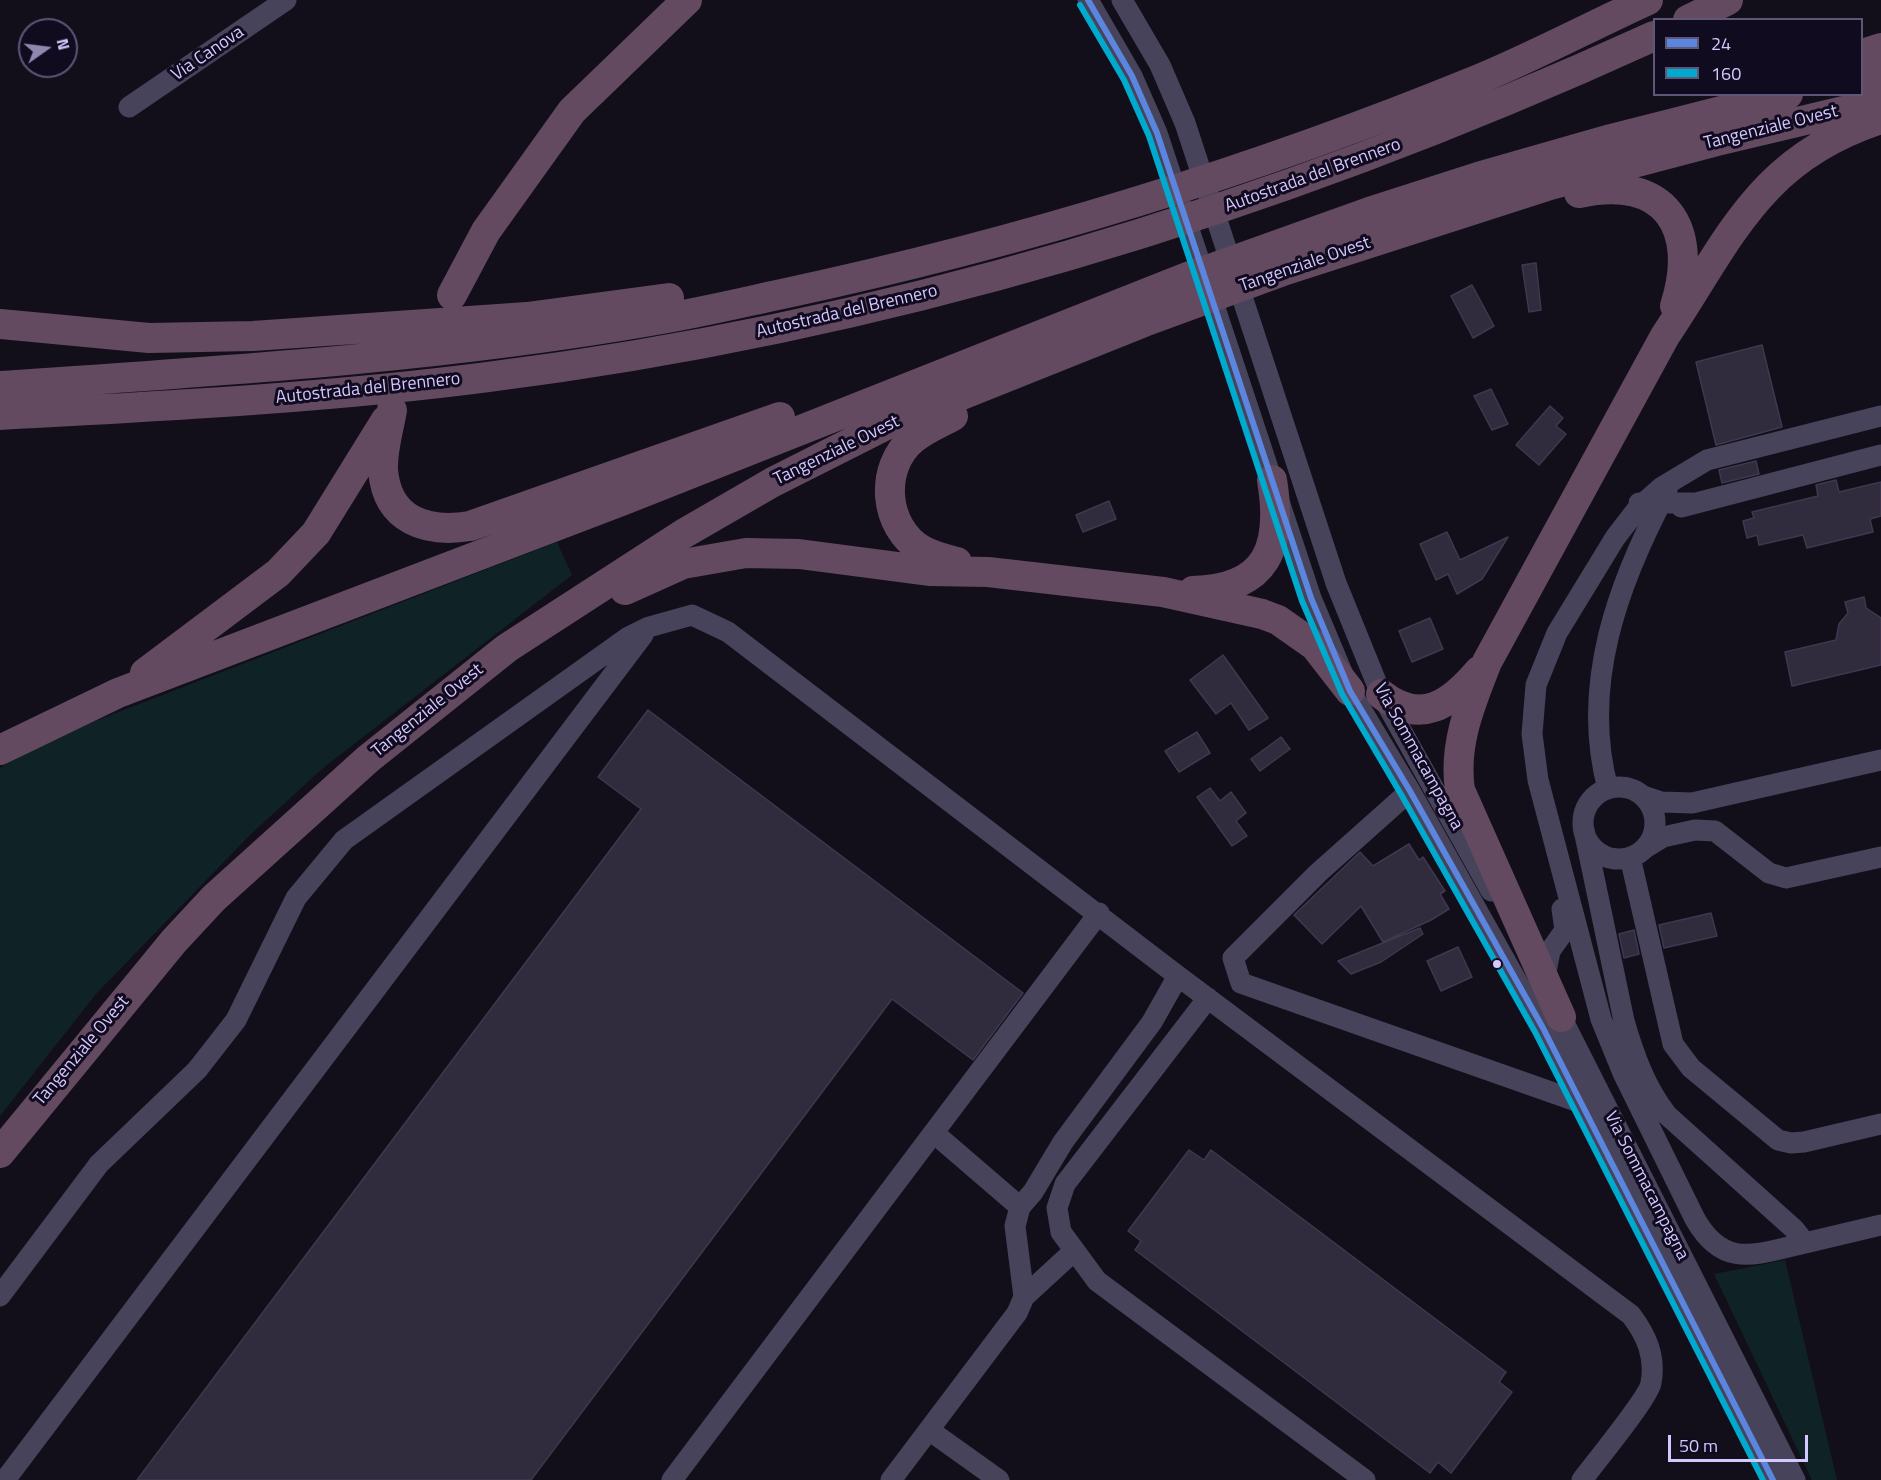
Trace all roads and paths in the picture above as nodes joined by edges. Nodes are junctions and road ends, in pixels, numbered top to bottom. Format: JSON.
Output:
{"nodes":[{"id":1,"x":286,"y":0,"type":"edge"},
{"id":2,"x":687,"y":0,"type":"edge"},
{"id":3,"x":1088,"y":0,"type":"edge"},
{"id":4,"x":1122,"y":0,"type":"edge"},
{"id":5,"x":1648,"y":0,"type":"edge"},
{"id":6,"x":1728,"y":0,"type":"edge"},
{"id":7,"x":1692,"y":18,"type":"edge"},
{"id":8,"x":1653,"y":36,"type":"edge"},
{"id":9,"x":1881,"y":48,"type":"edge"},
{"id":10,"x":1863,"y":54,"type":"edge"},
{"id":11,"x":1881,"y":72,"type":"edge"},
{"id":12,"x":1863,"y":77,"type":"edge"},
{"id":13,"x":1731,"y":96,"type":"edge"},
{"id":14,"x":1780,"y":96,"type":"edge"},
{"id":15,"x":1881,"y":102,"type":"edge"},
{"id":16,"x":129,"y":107,"type":"dead end"},
{"id":17,"x":1881,"y":119,"type":"edge"},
{"id":18,"x":1611,"y":139,"type":"junction"},
{"id":19,"x":1225,"y":175,"type":"junction"},
{"id":20,"x":1395,"y":234,"type":"junction"},
{"id":21,"x":452,"y":295,"type":"dead end"},
{"id":22,"x":1144,"y":322,"type":"junction"},
{"id":23,"x":0,"y":324,"type":"edge"},
{"id":24,"x":1665,"y":336,"type":"junction"},
{"id":25,"x":1003,"y":348,"type":"junction"},
{"id":26,"x":0,"y":386,"type":"edge"},
{"id":27,"x":60,"y":412,"type":"junction"},
{"id":28,"x":0,"y":416,"type":"edge"},
{"id":29,"x":1881,"y":416,"type":"edge"},
{"id":30,"x":0,"y":423,"type":"edge"},
{"id":31,"x":1881,"y":455,"type":"edge"},
{"id":32,"x":1272,"y":480,"type":"junction"},
{"id":33,"x":1653,"y":502,"type":"junction"},
{"id":34,"x":1692,"y":503,"type":"junction"},
{"id":35,"x":1636,"y":551,"type":"junction"},
{"id":36,"x":988,"y":572,"type":"junction"},
{"id":37,"x":1163,"y":592,"type":"junction"},
{"id":38,"x":649,"y":627,"type":"junction"},
{"id":39,"x":507,"y":648,"type":"junction"},
{"id":40,"x":1487,"y":662,"type":"junction"},
{"id":41,"x":1350,"y":691,"type":"junction"},
{"id":42,"x":118,"y":693,"type":"junction"},
{"id":43,"x":1381,"y":694,"type":"junction"},
{"id":44,"x":0,"y":750,"type":"edge"},
{"id":45,"x":1881,"y":760,"type":"edge"},
{"id":46,"x":1608,"y":789,"type":"junction"},
{"id":47,"x":1410,"y":791,"type":"junction"},
{"id":48,"x":1643,"y":796,"type":"junction"},
{"id":49,"x":1584,"y":830,"type":"junction"},
{"id":50,"x":1637,"y":852,"type":"junction"},
{"id":51,"x":1881,"y":857,"type":"edge"},
{"id":52,"x":1099,"y":913,"type":"junction"},
{"id":53,"x":1178,"y":976,"type":"junction"},
{"id":54,"x":1545,"y":977,"type":"junction"},
{"id":55,"x":1208,"y":998,"type":"junction"},
{"id":56,"x":1561,"y":1017,"type":"junction"},
{"id":57,"x":1582,"y":1103,"type":"junction"},
{"id":58,"x":1881,"y":1124,"type":"edge"},
{"id":59,"x":933,"y":1133,"type":"junction"},
{"id":60,"x":0,"y":1153,"type":"edge"},
{"id":61,"x":1020,"y":1207,"type":"junction"},
{"id":62,"x":1881,"y":1225,"type":"edge"},
{"id":63,"x":1805,"y":1243,"type":"junction"},
{"id":64,"x":1074,"y":1251,"type":"junction"},
{"id":65,"x":0,"y":1296,"type":"edge"},
{"id":66,"x":1024,"y":1297,"type":"junction"},
{"id":67,"x":929,"y":1430,"type":"junction"},
{"id":68,"x":4,"y":1480,"type":"edge"},
{"id":69,"x":672,"y":1480,"type":"edge"},
{"id":70,"x":891,"y":1480,"type":"edge"},
{"id":71,"x":999,"y":1480,"type":"edge"},
{"id":72,"x":1365,"y":1480,"type":"edge"},
{"id":73,"x":1582,"y":1480,"type":"edge"},
{"id":74,"x":1773,"y":1480,"type":"edge"},
{"id":75,"x":1795,"y":1480,"type":"edge"}],
"edges":[{"from":1,"to":16,"type":"street","name":"Via Canova"},
{"from":2,"to":21,"type":"highway"},
{"from":3,"to":32,"type":"street","name":"Via Sommacampagna"},
{"from":4,"to":43,"type":"street","name":"Via Sommacampagna"},
{"from":5,"to":19,"type":"highway","name":"Autostrada del Brennero"},
{"from":6,"to":7,"type":"highway"},
{"from":8,"to":27,"type":"highway","name":"Autostrada del Brennero"},
{"from":9,"to":10,"type":"highway"},
{"from":11,"to":12,"type":"highway"},
{"from":13,"to":18,"type":"highway"},
{"from":14,"to":18,"type":"highway","name":"Tangenziale Ovest"},
{"from":15,"to":20,"type":"highway","name":"Tangenziale Ovest"},
{"from":17,"to":24,"type":"highway"},
{"from":18,"to":25,"type":"highway","name":"Tangenziale Ovest"},
{"from":19,"to":23,"type":"highway"},
{"from":19,"to":26,"type":"highway","name":"Autostrada del Brennero"},
{"from":20,"to":22,"type":"highway","name":"Tangenziale Ovest"},
{"from":20,"to":24,"type":"highway"},
{"from":22,"to":36,"type":"highway"},
{"from":22,"to":39,"type":"highway","name":"Tangenziale Ovest"},
{"from":24,"to":40,"type":"highway"},
{"from":25,"to":42,"type":"highway","name":"Tangenziale Ovest"},
{"from":25,"to":42,"type":"highway"},
{"from":27,"to":28,"type":"highway","name":"Autostrada del Brennero"},
{"from":27,"to":30,"type":"highway"},
{"from":29,"to":33,"type":"street"},
{"from":31,"to":34,"type":"street"},
{"from":32,"to":37,"type":"highway"},
{"from":32,"to":41,"type":"street","name":"Via Sommacampagna"},
{"from":33,"to":34,"type":"street"},
{"from":33,"to":35,"type":"street"},
{"from":33,"to":54,"type":"street"},
{"from":33,"to":63,"type":"street"},
{"from":34,"to":35,"type":"street"},
{"from":35,"to":46,"type":"street"},
{"from":36,"to":37,"type":"highway"},
{"from":36,"to":39,"type":"highway"},
{"from":37,"to":41,"type":"highway"},
{"from":38,"to":52,"type":"street"},
{"from":38,"to":65,"type":"street"},
{"from":38,"to":68,"type":"street"},
{"from":39,"to":60,"type":"highway","name":"Tangenziale Ovest"},
{"from":40,"to":43,"type":"highway"},
{"from":40,"to":54,"type":"highway"},
{"from":41,"to":47,"type":"street","name":"Via Sommacampagna"},
{"from":42,"to":44,"type":"highway","name":"Tangenziale Ovest"},
{"from":43,"to":56,"type":"street","name":"Via Sommacampagna"},
{"from":45,"to":48,"type":"street"},
{"from":46,"to":48,"type":"street"},
{"from":46,"to":49,"type":"street"},
{"from":47,"to":57,"type":"street","name":"Via Sommacampagna"},
{"from":47,"to":57,"type":"street","name":"Via Sommacampagna"},
{"from":48,"to":50,"type":"street"},
{"from":49,"to":50,"type":"street"},
{"from":49,"to":63,"type":"street"},
{"from":50,"to":51,"type":"street"},
{"from":50,"to":58,"type":"street"},
{"from":52,"to":53,"type":"street"},
{"from":52,"to":59,"type":"street"},
{"from":53,"to":55,"type":"street"},
{"from":53,"to":61,"type":"street"},
{"from":54,"to":56,"type":"highway"},
{"from":55,"to":64,"type":"street"},
{"from":55,"to":73,"type":"street"},
{"from":56,"to":75,"type":"street","name":"Via Sommacampagna"},
{"from":57,"to":74,"type":"street","name":"Via Sommacampagna"},
{"from":59,"to":61,"type":"street"},
{"from":59,"to":69,"type":"street"},
{"from":61,"to":66,"type":"street"},
{"from":62,"to":63,"type":"street"},
{"from":64,"to":66,"type":"street"},
{"from":64,"to":72,"type":"street"},
{"from":66,"to":67,"type":"street"},
{"from":67,"to":70,"type":"street"},
{"from":67,"to":71,"type":"street"}]}
